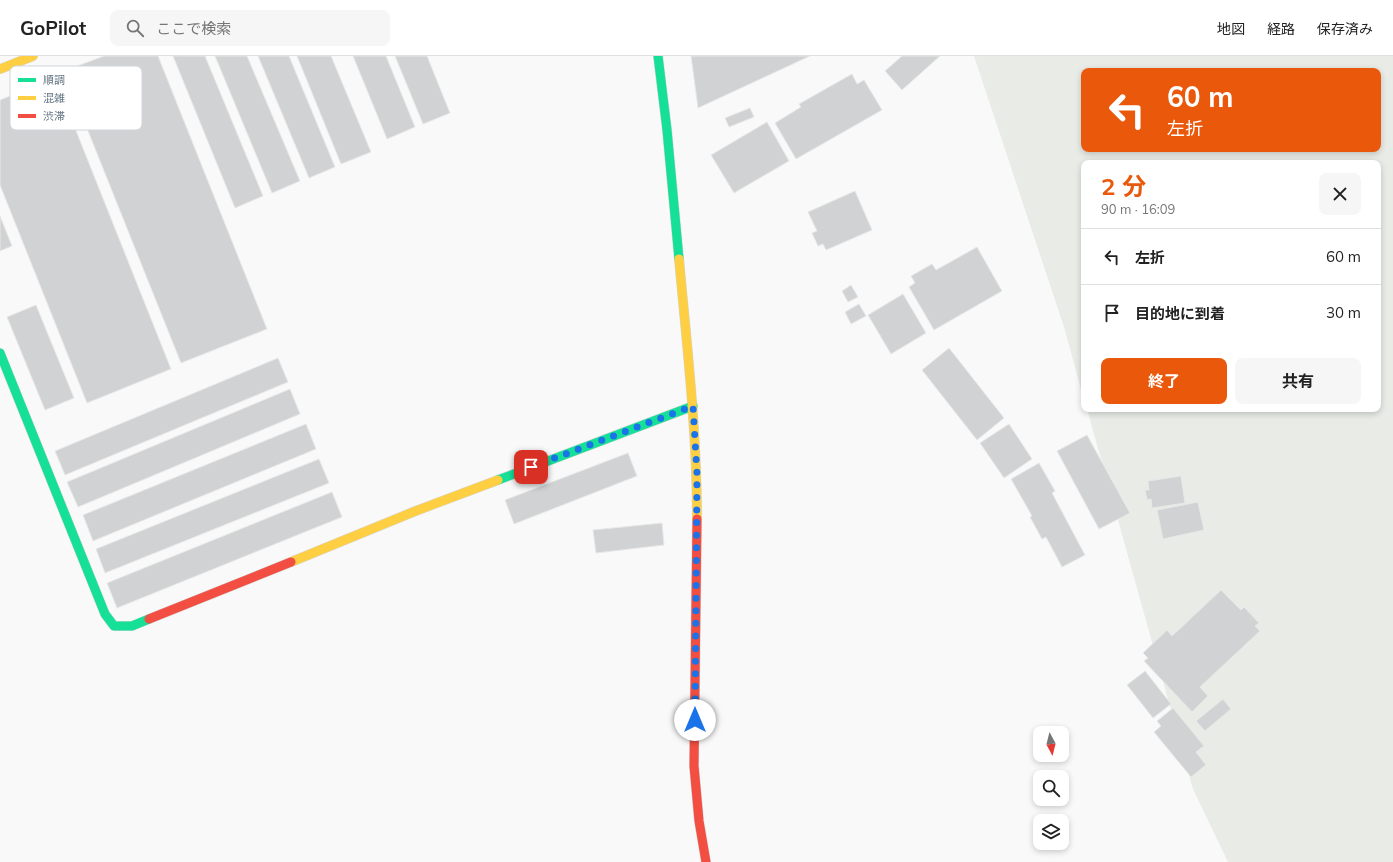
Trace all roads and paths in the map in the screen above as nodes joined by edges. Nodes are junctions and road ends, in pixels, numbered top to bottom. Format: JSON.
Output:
{"nodes":[{"id":1,"x":33,"y":56,"type":"edge"},
{"id":2,"x":658,"y":56,"type":"edge"},
{"id":3,"x":0,"y":69,"type":"edge"},
{"id":4,"x":0,"y":353,"type":"edge"},
{"id":5,"x":693,"y":406,"type":"junction"},
{"id":6,"x":706,"y":862,"type":"edge"}],
"edges":[{"from":1,"to":3,"type":"street"},
{"from":2,"to":5,"type":"street"},
{"from":4,"to":5,"type":"street"},
{"from":5,"to":6,"type":"street"}]}
